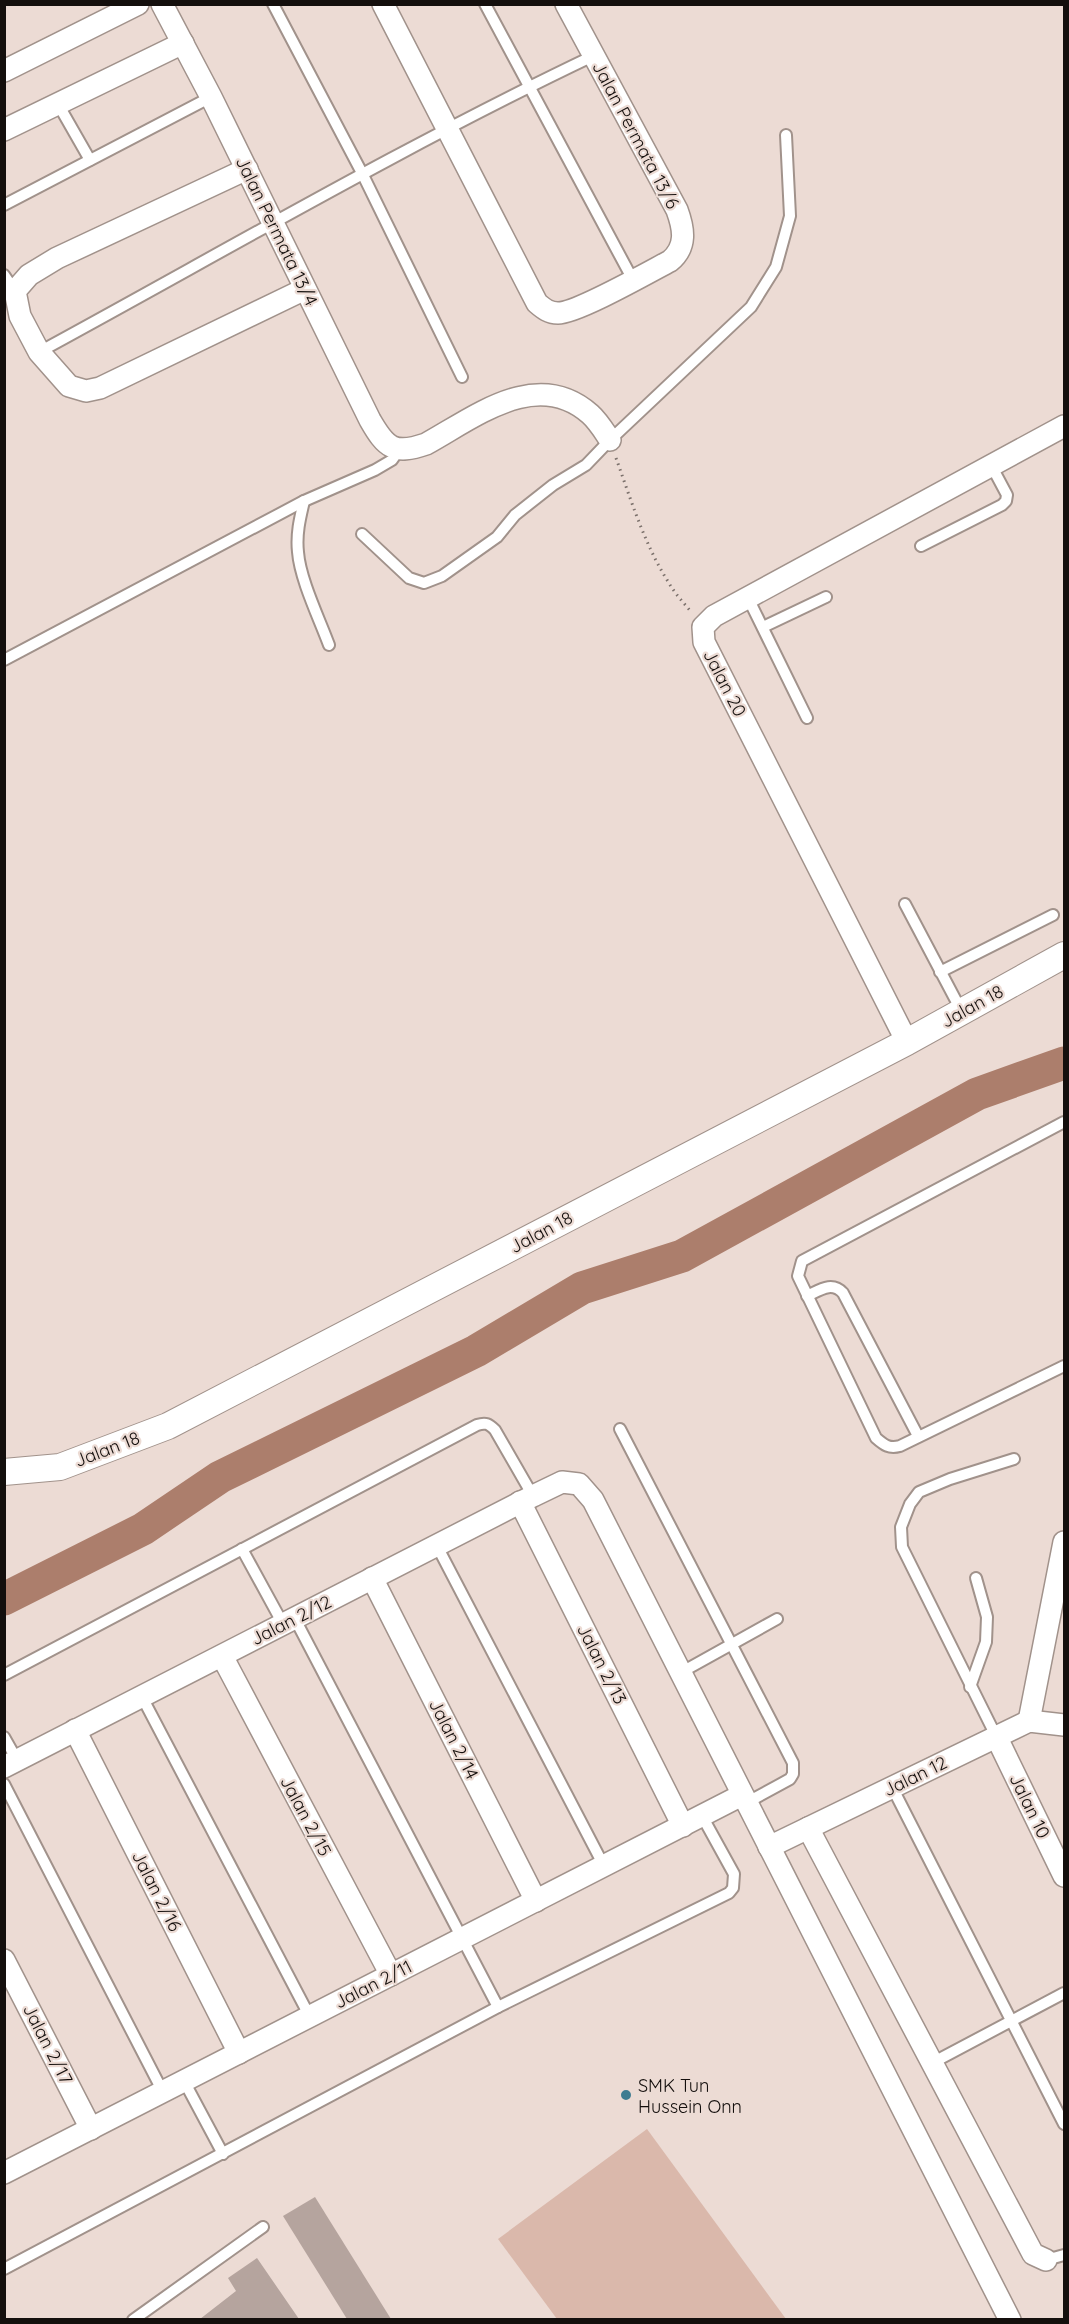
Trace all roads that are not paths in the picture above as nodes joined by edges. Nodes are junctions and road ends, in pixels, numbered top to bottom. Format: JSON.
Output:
{"nodes":[{"id":1,"x":138,"y":4,"type":"edge"},
{"id":2,"x":162,"y":4,"type":"edge"},
{"id":3,"x":273,"y":4,"type":"edge"},
{"id":4,"x":383,"y":4,"type":"edge"},
{"id":5,"x":485,"y":4,"type":"edge"},
{"id":6,"x":566,"y":4,"type":"edge"},
{"id":7,"x":183,"y":43,"type":"junction"},
{"id":8,"x":593,"y":56,"type":"junction"},
{"id":9,"x":5,"y":70,"type":"edge"},
{"id":10,"x":529,"y":87,"type":"junction"},
{"id":11,"x":211,"y":97,"type":"junction"},
{"id":12,"x":58,"y":104,"type":"junction"},
{"id":13,"x":4,"y":129,"type":"edge"},
{"id":14,"x":449,"y":130,"type":"junction"},
{"id":15,"x":786,"y":135,"type":"dead end"},
{"id":16,"x":90,"y":160,"type":"junction"},
{"id":17,"x":247,"y":169,"type":"junction"},
{"id":18,"x":362,"y":173,"type":"junction"},
{"id":19,"x":4,"y":205,"type":"edge"},
{"id":20,"x":274,"y":224,"type":"junction"},
{"id":21,"x":633,"y":280,"type":"junction"},
{"id":22,"x":10,"y":283,"type":"edge"},
{"id":23,"x":304,"y":289,"type":"junction"},
{"id":24,"x":39,"y":352,"type":"junction"},
{"id":25,"x":462,"y":377,"type":"dead end"},
{"id":26,"x":1065,"y":426,"type":"edge"},
{"id":27,"x":610,"y":440,"type":"junction"},
{"id":28,"x":399,"y":450,"type":"junction"},
{"id":29,"x":991,"y":465,"type":"junction"},
{"id":30,"x":304,"y":501,"type":"junction"},
{"id":31,"x":362,"y":534,"type":"dead end"},
{"id":32,"x":921,"y":546,"type":"dead end"},
{"id":33,"x":826,"y":597,"type":"dead end"},
{"id":34,"x":748,"y":598,"type":"junction"},
{"id":35,"x":763,"y":627,"type":"junction"},
{"id":36,"x":329,"y":645,"type":"dead end"},
{"id":37,"x":4,"y":660,"type":"edge"},
{"id":38,"x":807,"y":718,"type":"dead end"},
{"id":39,"x":905,"y":904,"type":"dead end"},
{"id":40,"x":1053,"y":915,"type":"dead end"},
{"id":41,"x":1065,"y":955,"type":"edge"},
{"id":42,"x":940,"y":972,"type":"junction"},
{"id":43,"x":962,"y":1012,"type":"junction"},
{"id":44,"x":907,"y":1041,"type":"junction"},
{"id":45,"x":1065,"y":1122,"type":"edge"},
{"id":46,"x":807,"y":1296,"type":"junction"},
{"id":47,"x":1065,"y":1366,"type":"edge"},
{"id":48,"x":620,"y":1429,"type":"dead end"},
{"id":49,"x":918,"y":1436,"type":"junction"},
{"id":50,"x":1014,"y":1459,"type":"dead end"},
{"id":51,"x":4,"y":1472,"type":"edge"},
{"id":52,"x":527,"y":1499,"type":"junction"},
{"id":53,"x":1065,"y":1542,"type":"edge"},
{"id":54,"x":437,"y":1546,"type":"junction"},
{"id":55,"x":242,"y":1549,"type":"junction"},
{"id":56,"x":372,"y":1578,"type":"junction"},
{"id":57,"x":976,"y":1578,"type":"dead end"},
{"id":58,"x":777,"y":1619,"type":"dead end"},
{"id":59,"x":289,"y":1621,"type":"junction"},
{"id":60,"x":732,"y":1644,"type":"junction"},
{"id":61,"x":222,"y":1656,"type":"junction"},
{"id":62,"x":680,"y":1673,"type":"junction"},
{"id":63,"x":4,"y":1675,"type":"edge"},
{"id":64,"x":970,"y":1687,"type":"junction"},
{"id":65,"x":141,"y":1697,"type":"junction"},
{"id":66,"x":1029,"y":1721,"type":"junction"},
{"id":67,"x":1065,"y":1725,"type":"edge"},
{"id":68,"x":75,"y":1730,"type":"junction"},
{"id":69,"x":996,"y":1736,"type":"junction"},
{"id":70,"x":4,"y":1737,"type":"edge"},
{"id":71,"x":11,"y":1763,"type":"edge"},
{"id":72,"x":4,"y":1784,"type":"edge"},
{"id":73,"x":892,"y":1787,"type":"junction"},
{"id":74,"x":744,"y":1799,"type":"junction"},
{"id":75,"x":702,"y":1816,"type":"junction"},
{"id":76,"x":683,"y":1826,"type":"junction"},
{"id":77,"x":808,"y":1828,"type":"junction"},
{"id":78,"x":769,"y":1847,"type":"junction"},
{"id":79,"x":604,"y":1866,"type":"junction"},
{"id":80,"x":1062,"y":1866,"type":"edge"},
{"id":81,"x":536,"y":1901,"type":"junction"},
{"id":82,"x":462,"y":1939,"type":"junction"},
{"id":83,"x":4,"y":1960,"type":"edge"},
{"id":84,"x":391,"y":1975,"type":"junction"},
{"id":85,"x":1065,"y":1992,"type":"edge"},
{"id":86,"x":498,"y":2007,"type":"junction"},
{"id":87,"x":310,"y":2017,"type":"junction"},
{"id":88,"x":1011,"y":2020,"type":"junction"},
{"id":89,"x":239,"y":2053,"type":"junction"},
{"id":90,"x":932,"y":2063,"type":"junction"},
{"id":91,"x":184,"y":2081,"type":"junction"},
{"id":92,"x":163,"y":2092,"type":"junction"},
{"id":93,"x":1065,"y":2124,"type":"edge"},
{"id":94,"x":92,"y":2129,"type":"junction"},
{"id":95,"x":223,"y":2154,"type":"junction"},
{"id":96,"x":8,"y":2168,"type":"edge"},
{"id":97,"x":263,"y":2227,"type":"dead end"},
{"id":98,"x":1055,"y":2258,"type":"edge"},
{"id":99,"x":4,"y":2270,"type":"edge"},
{"id":100,"x":134,"y":2319,"type":"edge"},
{"id":101,"x":1010,"y":2319,"type":"edge"}],
"edges":[{"from":1,"to":9,"type":"street"},
{"from":2,"to":7,"type":"street","name":"Jalan Permata 13/4"},
{"from":3,"to":18,"type":"lane"},
{"from":4,"to":14,"type":"street"},
{"from":5,"to":10,"type":"lane"},
{"from":6,"to":8,"type":"street","name":"Jalan Permata 13/6"},
{"from":7,"to":11,"type":"street","name":"Jalan Permata 13/4"},
{"from":7,"to":12,"type":"street"},
{"from":8,"to":10,"type":"lane"},
{"from":8,"to":21,"type":"street","name":"Jalan Permata 13/6"},
{"from":10,"to":14,"type":"lane"},
{"from":10,"to":21,"type":"lane"},
{"from":11,"to":16,"type":"lane"},
{"from":11,"to":17,"type":"street","name":"Jalan Permata 13/4"},
{"from":12,"to":13,"type":"street"},
{"from":12,"to":16,"type":"lane"},
{"from":14,"to":18,"type":"lane"},
{"from":14,"to":21,"type":"street"},
{"from":15,"to":27,"type":"lane"},
{"from":16,"to":19,"type":"lane"},
{"from":17,"to":20,"type":"street","name":"Jalan Permata 13/4"},
{"from":17,"to":22,"type":"street"},
{"from":18,"to":20,"type":"lane"},
{"from":18,"to":25,"type":"lane"},
{"from":20,"to":23,"type":"street","name":"Jalan Permata 13/4"},
{"from":20,"to":24,"type":"lane"},
{"from":22,"to":24,"type":"street"},
{"from":23,"to":24,"type":"street"},
{"from":23,"to":28,"type":"street","name":"Jalan Permata 13/4"},
{"from":26,"to":29,"type":"street","name":"Jalan 20"},
{"from":27,"to":28,"type":"street"},
{"from":27,"to":31,"type":"lane"},
{"from":28,"to":30,"type":"lane"},
{"from":29,"to":32,"type":"lane"},
{"from":29,"to":34,"type":"street","name":"Jalan 20"},
{"from":30,"to":36,"type":"lane"},
{"from":30,"to":37,"type":"lane"},
{"from":33,"to":35,"type":"lane"},
{"from":34,"to":35,"type":"lane"},
{"from":34,"to":44,"type":"street","name":"Jalan 20"},
{"from":35,"to":38,"type":"lane"},
{"from":39,"to":42,"type":"lane"},
{"from":40,"to":42,"type":"lane"},
{"from":41,"to":43,"type":"street","name":"Jalan 18"},
{"from":42,"to":43,"type":"lane"},
{"from":43,"to":44,"type":"street","name":"Jalan 18"},
{"from":44,"to":51,"type":"street","name":"Jalan 18"},
{"from":45,"to":46,"type":"lane"},
{"from":46,"to":49,"type":"lane"},
{"from":46,"to":49,"type":"lane"},
{"from":47,"to":49,"type":"lane"},
{"from":48,"to":60,"type":"lane"},
{"from":50,"to":64,"type":"lane"},
{"from":52,"to":54,"type":"street","name":"Jalan 2/12"},
{"from":52,"to":55,"type":"lane"},
{"from":52,"to":62,"type":"street","name":"Jalan 2/12"},
{"from":52,"to":76,"type":"street","name":"Jalan 2/13"},
{"from":53,"to":66,"type":"street"},
{"from":54,"to":56,"type":"street","name":"Jalan 2/12"},
{"from":54,"to":79,"type":"lane"},
{"from":55,"to":59,"type":"lane"},
{"from":55,"to":63,"type":"lane"},
{"from":56,"to":59,"type":"street","name":"Jalan 2/12"},
{"from":56,"to":81,"type":"street","name":"Jalan 2/14"},
{"from":57,"to":64,"type":"lane"},
{"from":58,"to":60,"type":"lane"},
{"from":59,"to":61,"type":"street","name":"Jalan 2/12"},
{"from":59,"to":82,"type":"lane"},
{"from":60,"to":62,"type":"lane"},
{"from":60,"to":74,"type":"lane"},
{"from":61,"to":65,"type":"street","name":"Jalan 2/12"},
{"from":61,"to":84,"type":"street","name":"Jalan 2/15"},
{"from":62,"to":74,"type":"street"},
{"from":64,"to":69,"type":"lane"},
{"from":65,"to":68,"type":"street","name":"Jalan 2/12"},
{"from":65,"to":87,"type":"lane"},
{"from":66,"to":67,"type":"street"},
{"from":66,"to":69,"type":"street","name":"Jalan 12"},
{"from":68,"to":71,"type":"street","name":"Jalan 2/12"},
{"from":68,"to":89,"type":"street","name":"Jalan 2/16"},
{"from":69,"to":73,"type":"street","name":"Jalan 12"},
{"from":69,"to":80,"type":"street","name":"Jalan 10"},
{"from":70,"to":71,"type":"lane"},
{"from":72,"to":92,"type":"lane"},
{"from":73,"to":77,"type":"street","name":"Jalan 12"},
{"from":73,"to":88,"type":"lane"},
{"from":74,"to":75,"type":"street","name":"Jalan 2/11"},
{"from":74,"to":78,"type":"street"},
{"from":75,"to":76,"type":"street","name":"Jalan 2/11"},
{"from":75,"to":86,"type":"lane"},
{"from":76,"to":79,"type":"street","name":"Jalan 2/11"},
{"from":77,"to":78,"type":"street","name":"Jalan 12"},
{"from":77,"to":90,"type":"street"},
{"from":78,"to":101,"type":"street"},
{"from":79,"to":81,"type":"street","name":"Jalan 2/11"},
{"from":81,"to":82,"type":"street","name":"Jalan 2/11"},
{"from":82,"to":84,"type":"street","name":"Jalan 2/11"},
{"from":82,"to":86,"type":"lane"},
{"from":83,"to":94,"type":"street","name":"Jalan 2/17"},
{"from":84,"to":87,"type":"street","name":"Jalan 2/11"},
{"from":85,"to":88,"type":"lane"},
{"from":86,"to":95,"type":"lane"},
{"from":87,"to":89,"type":"street","name":"Jalan 2/11"},
{"from":88,"to":90,"type":"lane"},
{"from":88,"to":93,"type":"lane"},
{"from":89,"to":91,"type":"street","name":"Jalan 2/11"},
{"from":90,"to":98,"type":"street"},
{"from":91,"to":92,"type":"street","name":"Jalan 2/11"},
{"from":91,"to":95,"type":"lane"},
{"from":92,"to":94,"type":"street","name":"Jalan 2/11"},
{"from":94,"to":96,"type":"street","name":"Jalan 2/11"},
{"from":95,"to":99,"type":"lane"},
{"from":97,"to":100,"type":"lane"}]}
